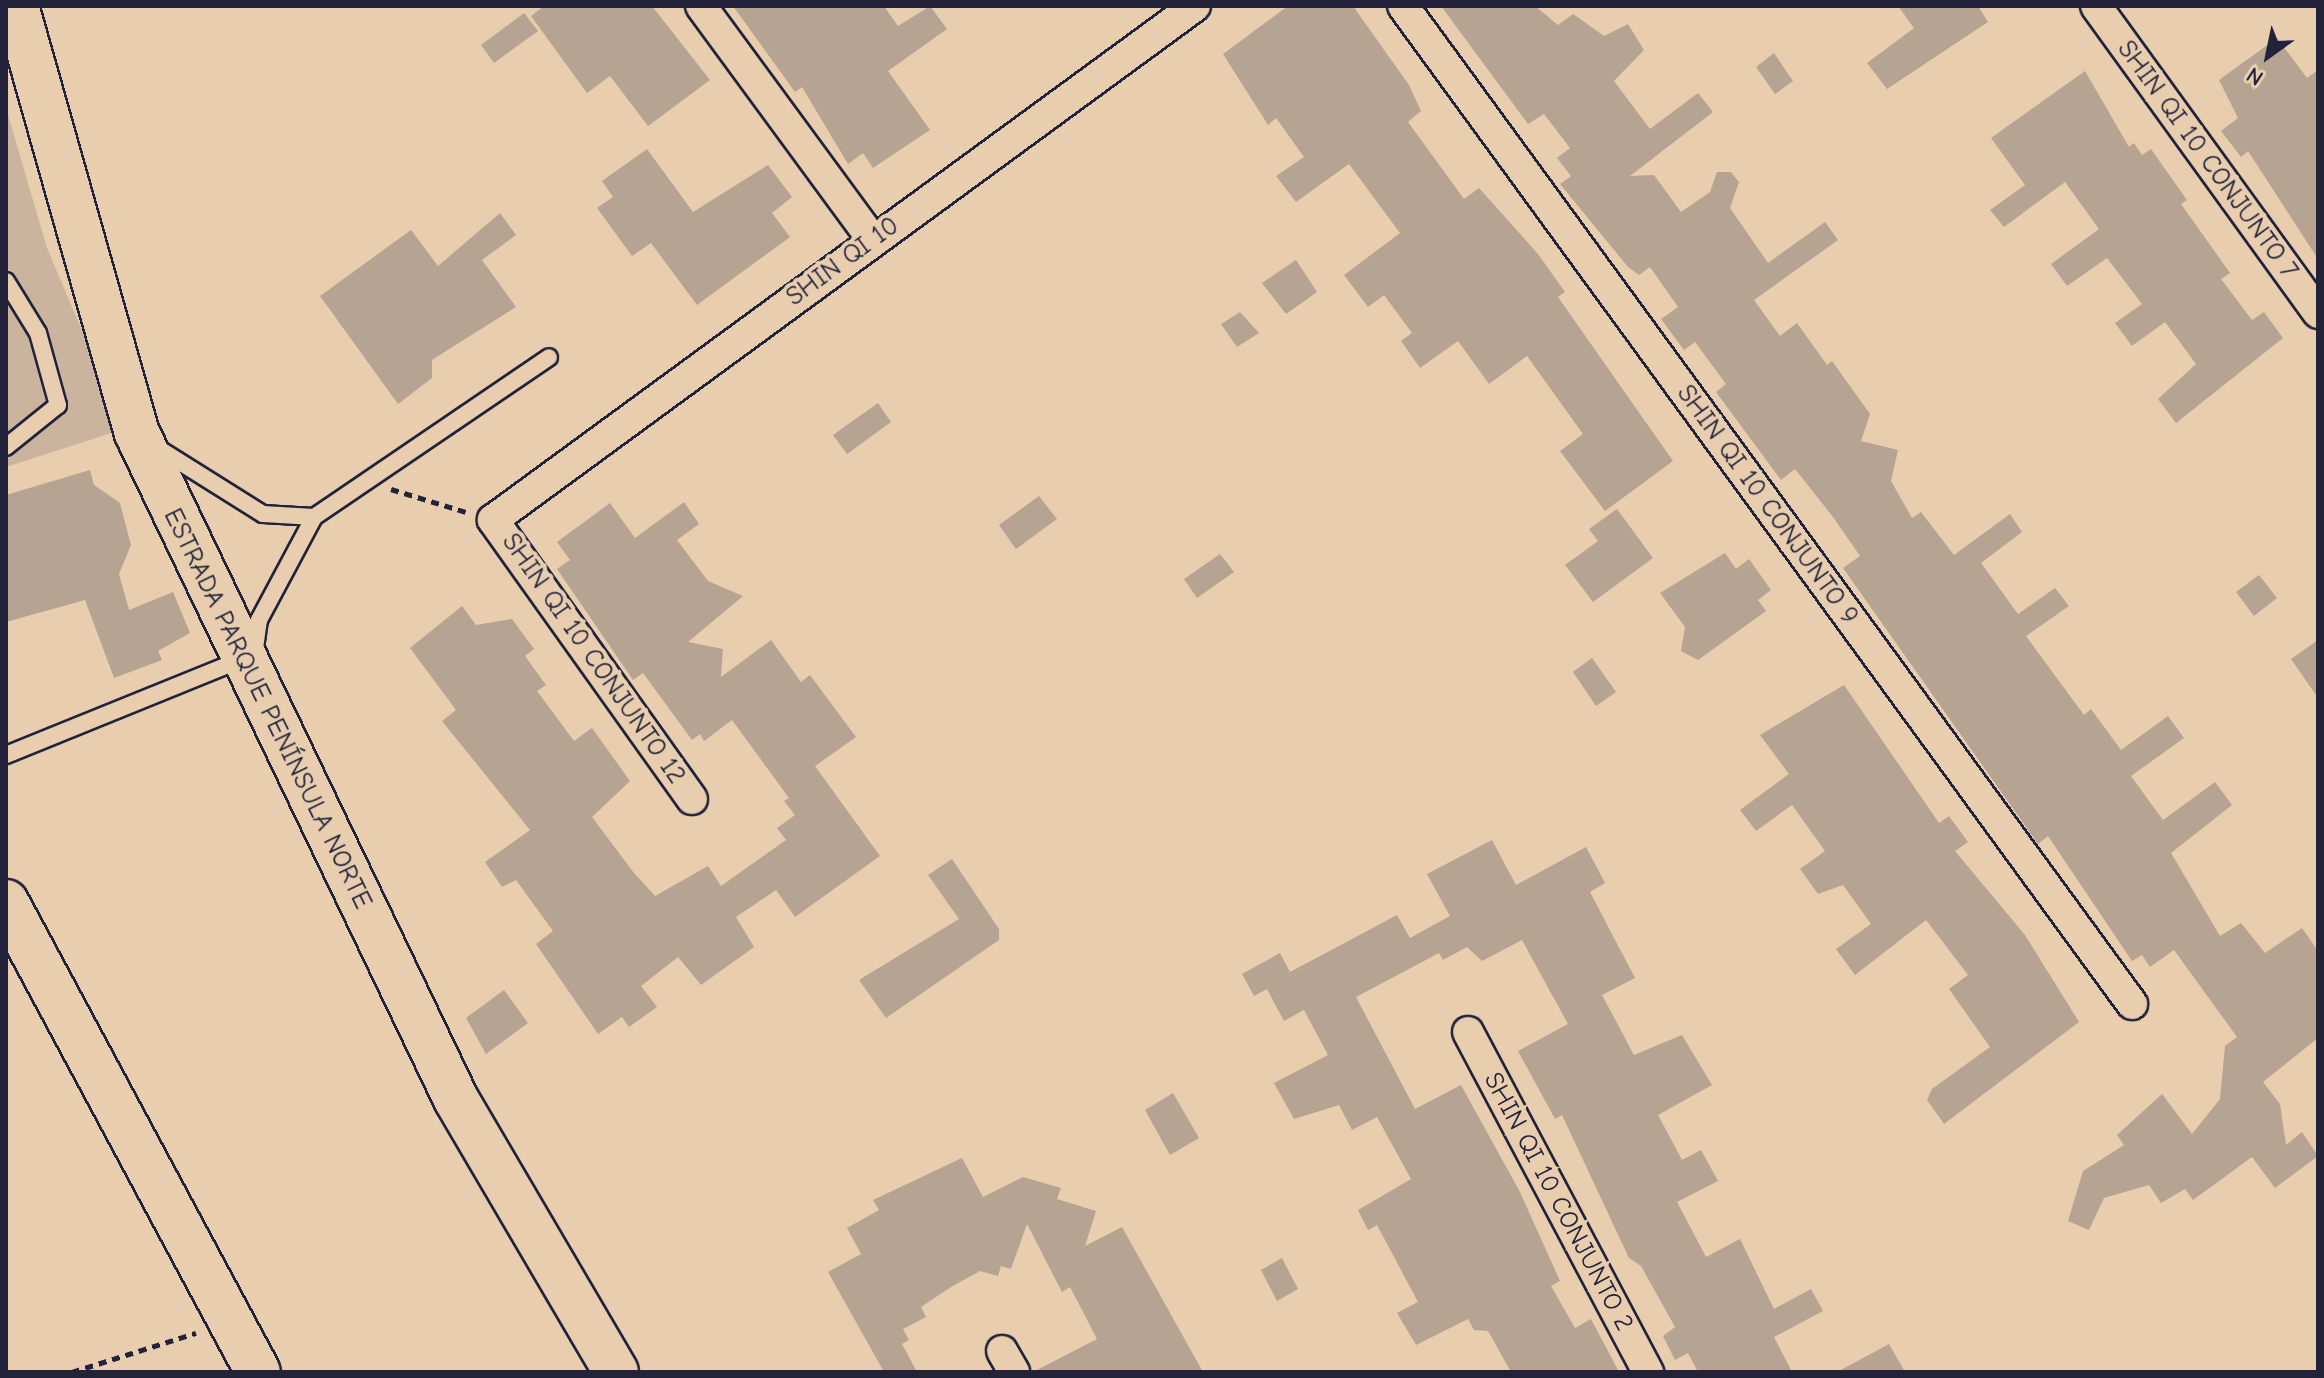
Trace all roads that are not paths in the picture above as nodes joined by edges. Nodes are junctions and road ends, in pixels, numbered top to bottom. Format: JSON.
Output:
{"nodes":[{"id":1,"x":16,"y":6,"type":"edge"},
{"id":2,"x":701,"y":6,"type":"edge"},
{"id":3,"x":1195,"y":6,"type":"edge"},
{"id":4,"x":1403,"y":6,"type":"edge"},
{"id":5,"x":2096,"y":6,"type":"edge"},
{"id":6,"x":17,"y":51,"type":"edge"},
{"id":7,"x":873,"y":240,"type":"junction"},
{"id":8,"x":6,"y":281,"type":"edge"},
{"id":9,"x":2318,"y":313,"type":"edge"},
{"id":10,"x":549,"y":357,"type":"dead end"},
{"id":11,"x":137,"y":433,"type":"junction"},
{"id":12,"x":6,"y":447,"type":"edge"},
{"id":13,"x":314,"y":517,"type":"junction"},
{"id":14,"x":493,"y":520,"type":"joint"},
{"id":15,"x":245,"y":670,"type":"junction"},
{"id":16,"x":6,"y":755,"type":"edge"},
{"id":17,"x":692,"y":799,"type":"dead end"},
{"id":18,"x":6,"y":902,"type":"edge"},
{"id":19,"x":2132,"y":1004,"type":"dead end"},
{"id":20,"x":1468,"y":1032,"type":"dead end"},
{"id":21,"x":258,"y":1372,"type":"edge"},
{"id":22,"x":616,"y":1372,"type":"edge"},
{"id":23,"x":1648,"y":1372,"type":"edge"}],
"edges":[{"from":1,"to":6,"type":"main road","name":"ESTRADA PARQUE PENÍNSULA NORTE"},
{"from":2,"to":7,"type":"street"},
{"from":3,"to":7,"type":"street","name":"SHIN QI 10"},
{"from":4,"to":19,"type":"street","name":"SHIN QI 10 CONJUNTO 9"},
{"from":5,"to":9,"type":"street","name":"SHIN QI 10 CONJUNTO 7"},
{"from":6,"to":11,"type":"main road","name":"ESTRADA PARQUE PENÍNSULA NORTE"},
{"from":7,"to":14,"type":"street","name":"SHIN QI 10"},
{"from":8,"to":12,"type":"lane"},
{"from":10,"to":13,"type":"lane"},
{"from":11,"to":13,"type":"lane"},
{"from":11,"to":15,"type":"main road","name":"ESTRADA PARQUE PENÍNSULA NORTE"},
{"from":13,"to":15,"type":"lane"},
{"from":14,"to":17,"type":"street","name":"SHIN QI 10 CONJUNTO 12"},
{"from":15,"to":16,"type":"lane"},
{"from":15,"to":22,"type":"main road","name":"ESTRADA PARQUE PENÍNSULA NORTE"},
{"from":18,"to":21,"type":"main road"},
{"from":20,"to":23,"type":"street","name":"SHIN QI 10 CONJUNTO 2"}]}
